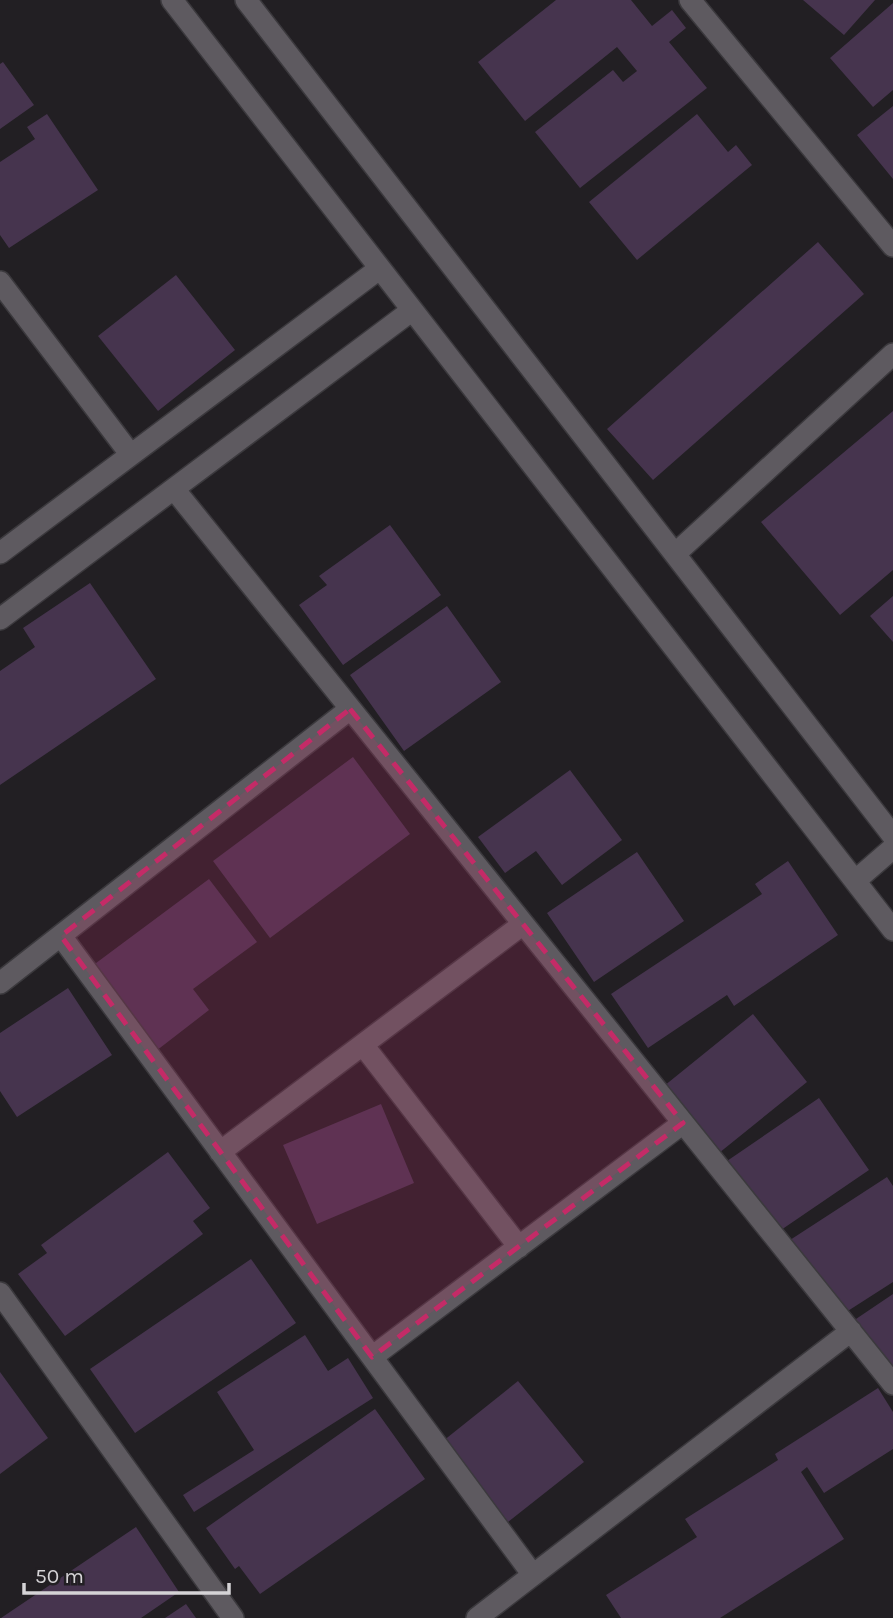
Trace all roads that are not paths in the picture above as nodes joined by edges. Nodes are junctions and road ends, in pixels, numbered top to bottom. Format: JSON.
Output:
{"nodes":[{"id":1,"x":172,"y":0,"type":"edge"},
{"id":2,"x":246,"y":0,"type":"edge"},
{"id":3,"x":690,"y":0,"type":"edge"},
{"id":4,"x":893,"y":246,"type":"edge"},
{"id":5,"x":379,"y":269,"type":"junction"},
{"id":6,"x":0,"y":282,"type":"edge"},
{"id":7,"x":411,"y":311,"type":"junction"},
{"id":8,"x":893,"y":354,"type":"edge"},
{"id":9,"x":131,"y":455,"type":"junction"},
{"id":10,"x":174,"y":489,"type":"junction"},
{"id":11,"x":0,"y":553,"type":"edge"},
{"id":12,"x":675,"y":554,"type":"junction"},
{"id":13,"x":0,"y":619,"type":"edge"},
{"id":14,"x":350,"y":709,"type":"junction"},
{"id":15,"x":893,"y":836,"type":"edge"},
{"id":16,"x":893,"y":848,"type":"edge"},
{"id":17,"x":855,"y":881,"type":"junction"},
{"id":18,"x":523,"y":924,"type":"junction"},
{"id":19,"x":893,"y":930,"type":"edge"},
{"id":20,"x":61,"y":936,"type":"junction"},
{"id":21,"x":0,"y":983,"type":"edge"},
{"id":22,"x":363,"y":1045,"type":"junction"},
{"id":23,"x":683,"y":1123,"type":"junction"},
{"id":24,"x":220,"y":1152,"type":"junction"},
{"id":25,"x":519,"y":1247,"type":"junction"},
{"id":26,"x":0,"y":1293,"type":"edge"},
{"id":27,"x":851,"y":1331,"type":"junction"},
{"id":28,"x":372,"y":1357,"type":"junction"},
{"id":29,"x":893,"y":1384,"type":"edge"},
{"id":30,"x":533,"y":1575,"type":"junction"},
{"id":31,"x":233,"y":1618,"type":"edge"},
{"id":32,"x":477,"y":1618,"type":"edge"}],
"edges":[{"from":1,"to":5,"type":"street"},
{"from":2,"to":12,"type":"street"},
{"from":3,"to":4,"type":"street"},
{"from":5,"to":7,"type":"street"},
{"from":5,"to":9,"type":"street"},
{"from":6,"to":9,"type":"street"},
{"from":7,"to":10,"type":"street"},
{"from":7,"to":17,"type":"street"},
{"from":8,"to":12,"type":"street"},
{"from":9,"to":11,"type":"street"},
{"from":10,"to":13,"type":"street"},
{"from":10,"to":14,"type":"street"},
{"from":12,"to":15,"type":"street"},
{"from":14,"to":18,"type":"street"},
{"from":14,"to":20,"type":"street"},
{"from":16,"to":17,"type":"street"},
{"from":17,"to":19,"type":"street"},
{"from":18,"to":22,"type":"street"},
{"from":18,"to":23,"type":"street"},
{"from":20,"to":21,"type":"street"},
{"from":20,"to":24,"type":"street"},
{"from":22,"to":24,"type":"street"},
{"from":22,"to":25,"type":"street"},
{"from":23,"to":25,"type":"street"},
{"from":23,"to":27,"type":"street"},
{"from":24,"to":28,"type":"street"},
{"from":25,"to":28,"type":"street"},
{"from":26,"to":31,"type":"street"},
{"from":27,"to":29,"type":"street"},
{"from":27,"to":30,"type":"street"},
{"from":28,"to":30,"type":"street"},
{"from":30,"to":32,"type":"street"}]}
